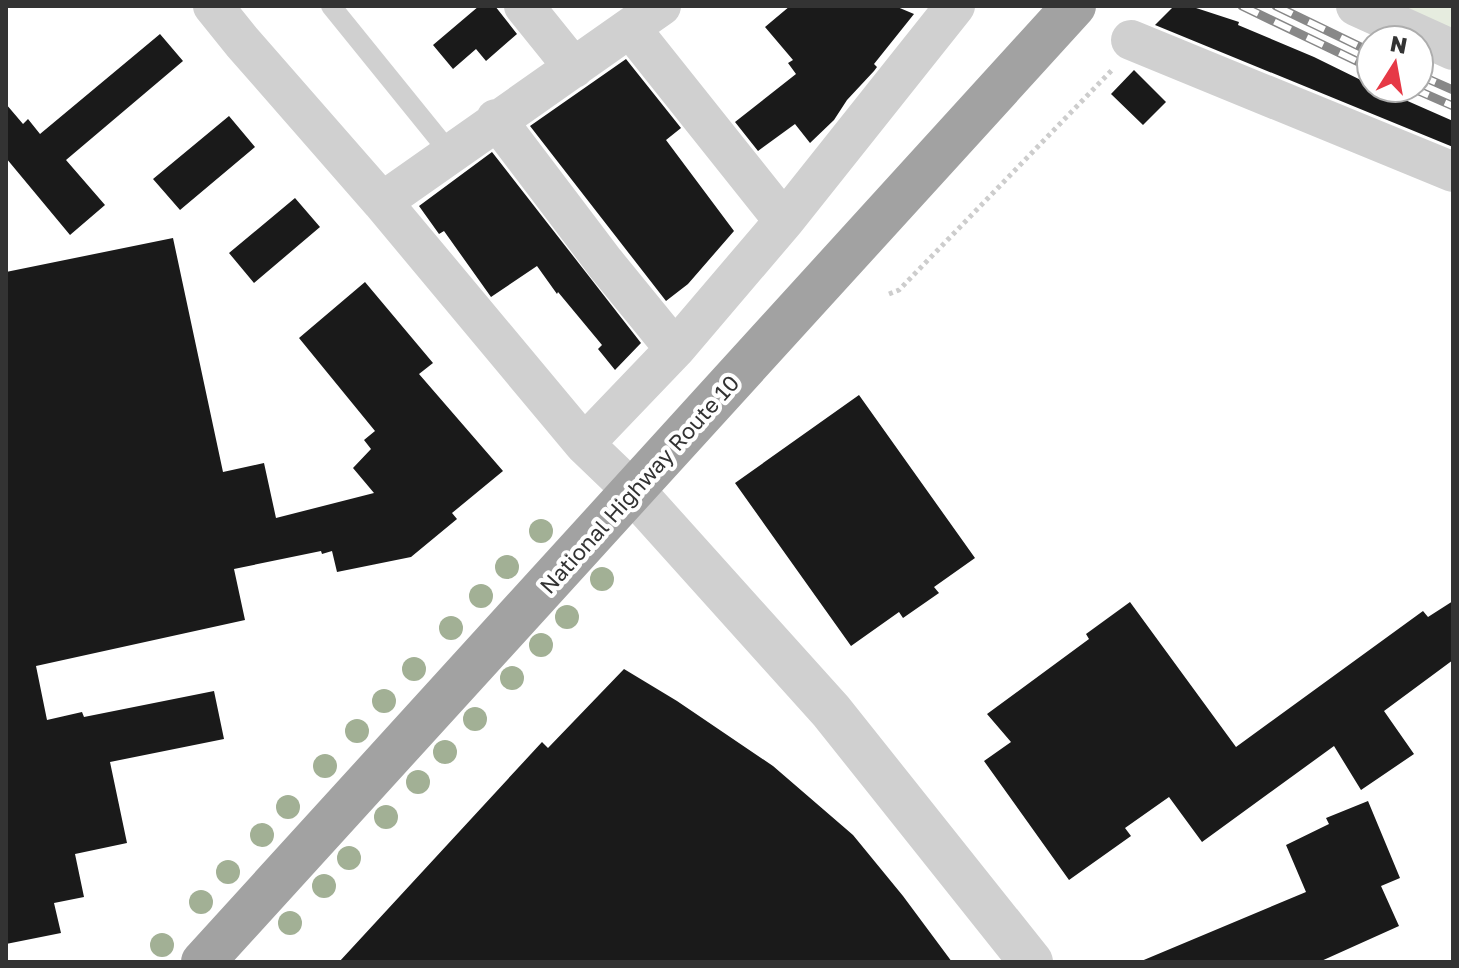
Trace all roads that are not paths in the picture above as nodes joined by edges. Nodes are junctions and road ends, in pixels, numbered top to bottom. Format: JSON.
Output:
{"nodes":[{"id":1,"x":213,"y":6,"type":"edge"},
{"id":2,"x":331,"y":6,"type":"edge"},
{"id":3,"x":524,"y":6,"type":"edge"},
{"id":4,"x":955,"y":6,"type":"edge"},
{"id":5,"x":1074,"y":6,"type":"edge"},
{"id":6,"x":1356,"y":6,"type":"edge"},
{"id":7,"x":646,"y":17,"type":"edge"},
{"id":8,"x":1131,"y":40,"type":"road end"},
{"id":9,"x":1453,"y":50,"type":"edge"},
{"id":10,"x":574,"y":68,"type":"junction"},
{"id":11,"x":496,"y":119,"type":"junction"},
{"id":12,"x":450,"y":153,"type":"junction"},
{"id":13,"x":1453,"y":172,"type":"edge"},
{"id":14,"x":382,"y":202,"type":"junction"},
{"id":15,"x":784,"y":221,"type":"junction"},
{"id":16,"x":675,"y":349,"type":"junction"},
{"id":17,"x":584,"y":444,"type":"junction"},
{"id":18,"x":633,"y":491,"type":"junction"},
{"id":19,"x":203,"y":962,"type":"edge"},
{"id":20,"x":1031,"y":962,"type":"edge"}],
"edges":[{"from":1,"to":14,"type":"street"},
{"from":2,"to":12,"type":"lane"},
{"from":3,"to":10,"type":"street"},
{"from":4,"to":15,"type":"street"},
{"from":5,"to":18,"type":"highway","name":"National Highway Route 10"},
{"from":6,"to":9,"type":"street"},
{"from":7,"to":10,"type":"street"},
{"from":7,"to":15,"type":"street"},
{"from":8,"to":13,"type":"street"},
{"from":10,"to":11,"type":"street"},
{"from":11,"to":12,"type":"street"},
{"from":11,"to":16,"type":"street"},
{"from":12,"to":14,"type":"street"},
{"from":14,"to":17,"type":"street"},
{"from":15,"to":16,"type":"street"},
{"from":16,"to":17,"type":"street"},
{"from":17,"to":18,"type":"street"},
{"from":18,"to":19,"type":"highway","name":"National Highway Route 10"},
{"from":18,"to":20,"type":"street"}]}
